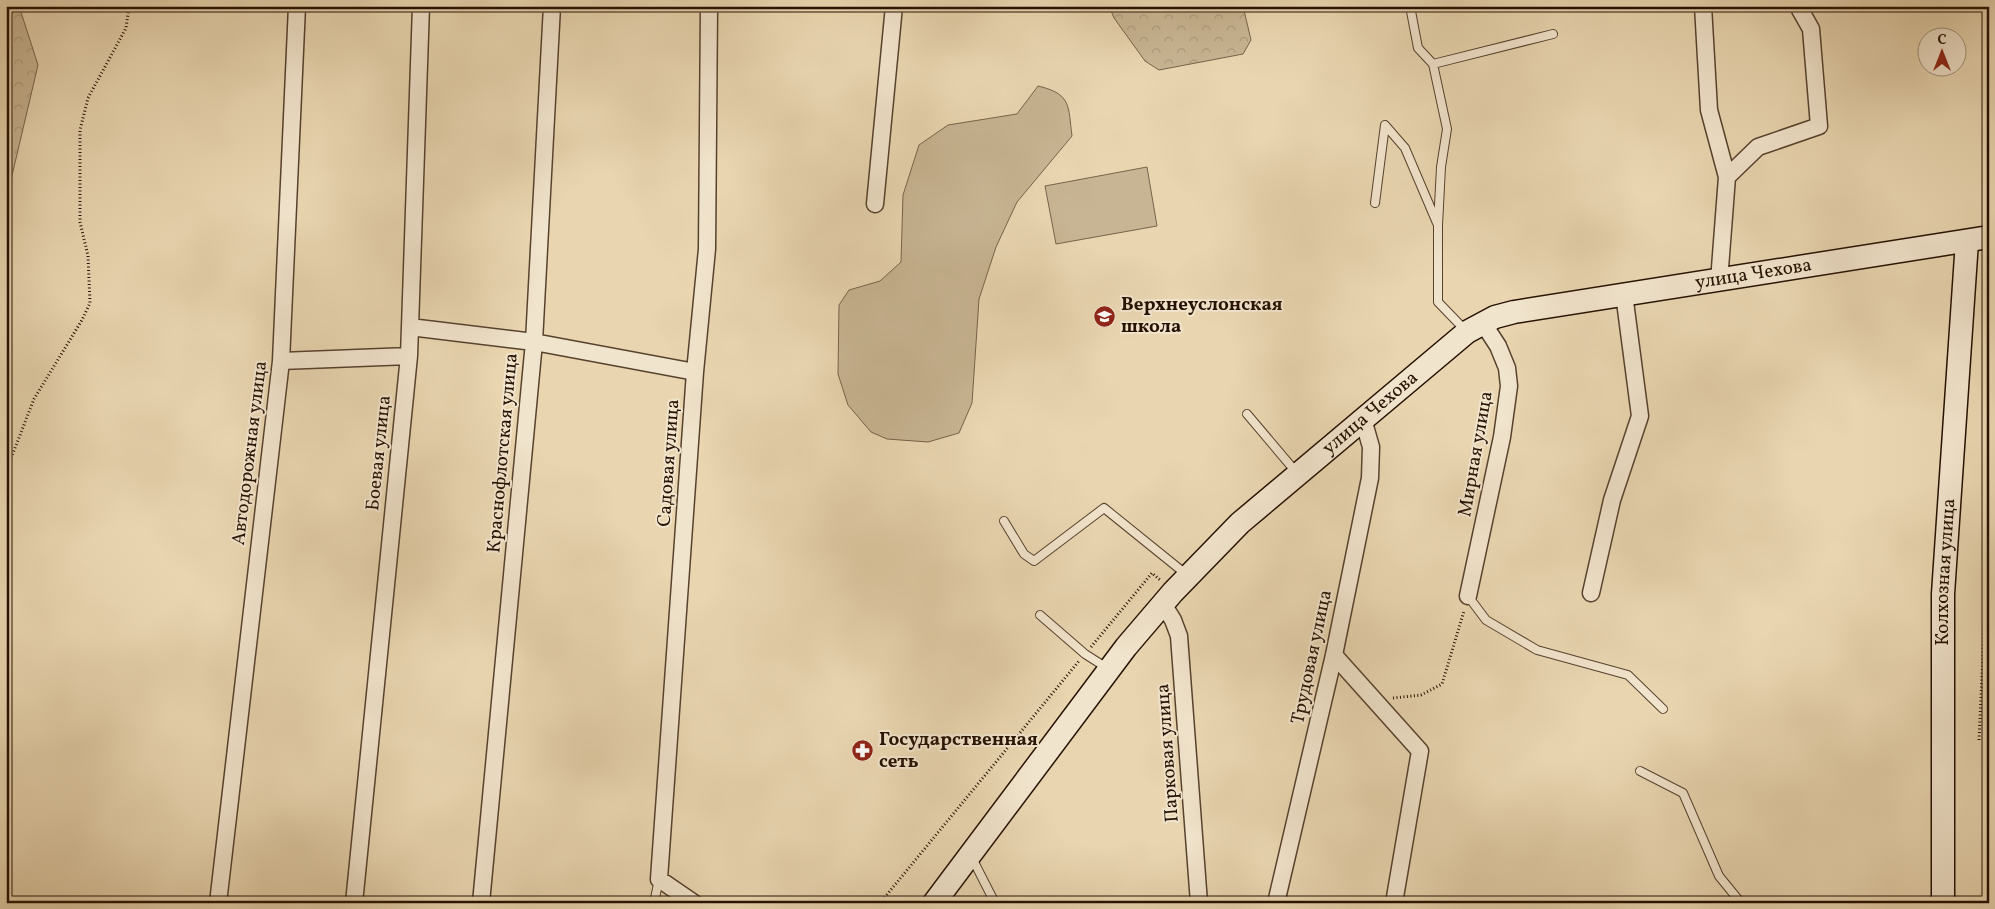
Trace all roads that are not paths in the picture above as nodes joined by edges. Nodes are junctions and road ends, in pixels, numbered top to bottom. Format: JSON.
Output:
{"nodes":[{"id":1,"x":297,"y":6,"type":"edge"},
{"id":2,"x":421,"y":6,"type":"edge"},
{"id":3,"x":552,"y":6,"type":"edge"},
{"id":4,"x":709,"y":6,"type":"edge"},
{"id":5,"x":894,"y":6,"type":"edge"},
{"id":6,"x":1410,"y":6,"type":"edge"},
{"id":7,"x":1704,"y":6,"type":"edge"},
{"id":8,"x":1798,"y":6,"type":"edge"},
{"id":9,"x":1553,"y":34,"type":"dead end"},
{"id":10,"x":1433,"y":64,"type":"junction"},
{"id":11,"x":1727,"y":177,"type":"junction"},
{"id":12,"x":1375,"y":203,"type":"dead end"},
{"id":13,"x":876,"y":204,"type":"dead end"},
{"id":14,"x":1438,"y":225,"type":"junction"},
{"id":15,"x":1978,"y":239,"type":"edge"},
{"id":16,"x":1719,"y":281,"type":"junction"},
{"id":17,"x":1624,"y":294,"type":"junction"},
{"id":18,"x":410,"y":327,"type":"junction"},
{"id":19,"x":1475,"y":327,"type":"junction"},
{"id":20,"x":534,"y":342,"type":"junction"},
{"id":21,"x":409,"y":356,"type":"junction"},
{"id":22,"x":282,"y":361,"type":"junction"},
{"id":23,"x":696,"y":372,"type":"junction"},
{"id":24,"x":1247,"y":414,"type":"dead end"},
{"id":25,"x":1363,"y":419,"type":"junction"},
{"id":26,"x":1298,"y":474,"type":"junction"},
{"id":27,"x":1004,"y":521,"type":"dead end"},
{"id":28,"x":1175,"y":590,"type":"junction"},
{"id":29,"x":1591,"y":593,"type":"dead end"},
{"id":30,"x":1468,"y":596,"type":"joint"},
{"id":31,"x":1040,"y":615,"type":"dead end"},
{"id":32,"x":1334,"y":655,"type":"junction"},
{"id":33,"x":1109,"y":670,"type":"junction"},
{"id":34,"x":1663,"y":709,"type":"dead end"},
{"id":35,"x":1640,"y":771,"type":"dead end"},
{"id":36,"x":970,"y":854,"type":"junction"},
{"id":37,"x":659,"y":879,"type":"junction"},
{"id":38,"x":218,"y":903,"type":"edge"},
{"id":39,"x":354,"y":903,"type":"edge"},
{"id":40,"x":481,"y":903,"type":"edge"},
{"id":41,"x":654,"y":903,"type":"edge"},
{"id":42,"x":694,"y":903,"type":"edge"},
{"id":43,"x":934,"y":903,"type":"edge"},
{"id":44,"x":995,"y":903,"type":"edge"},
{"id":45,"x":1199,"y":903,"type":"edge"},
{"id":46,"x":1276,"y":903,"type":"edge"},
{"id":47,"x":1394,"y":903,"type":"edge"},
{"id":48,"x":1741,"y":903,"type":"edge"},
{"id":49,"x":1943,"y":903,"type":"edge"}],
"edges":[{"from":1,"to":22,"type":"street","name":"Автодорожная улица"},
{"from":2,"to":18,"type":"street","name":"Боевая улица"},
{"from":3,"to":20,"type":"street","name":"Краснофлотская улица"},
{"from":4,"to":23,"type":"street","name":"Садовая улица"},
{"from":5,"to":13,"type":"street"},
{"from":6,"to":10,"type":"lane"},
{"from":7,"to":11,"type":"street"},
{"from":8,"to":11,"type":"street"},
{"from":9,"to":10,"type":"lane"},
{"from":10,"to":14,"type":"lane"},
{"from":11,"to":16,"type":"street"},
{"from":12,"to":14,"type":"lane"},
{"from":14,"to":19,"type":"lane"},
{"from":15,"to":16,"type":"street","name":"улица Чехова"},
{"from":15,"to":49,"type":"street","name":"Колхозная улица"},
{"from":16,"to":17,"type":"street","name":"улица Чехова"},
{"from":17,"to":19,"type":"street","name":"улица Чехова"},
{"from":17,"to":29,"type":"street"},
{"from":18,"to":20,"type":"street"},
{"from":18,"to":21,"type":"street","name":"Боевая улица"},
{"from":19,"to":25,"type":"street","name":"улица Чехова"},
{"from":19,"to":30,"type":"street","name":"Мирная улица"},
{"from":20,"to":23,"type":"street"},
{"from":20,"to":40,"type":"street","name":"Краснофлотская улица"},
{"from":21,"to":22,"type":"street"},
{"from":21,"to":39,"type":"street","name":"Боевая улица"},
{"from":22,"to":38,"type":"street","name":"Автодорожная улица"},
{"from":23,"to":37,"type":"street","name":"Садовая улица"},
{"from":24,"to":26,"type":"lane"},
{"from":25,"to":26,"type":"street","name":"улица Чехова"},
{"from":25,"to":32,"type":"street","name":"Трудовая улица"},
{"from":26,"to":28,"type":"street","name":"улица Чехова"},
{"from":27,"to":28,"type":"lane"},
{"from":28,"to":33,"type":"street","name":"улица Чехова"},
{"from":28,"to":45,"type":"street","name":"Парковая улица"},
{"from":30,"to":34,"type":"lane"},
{"from":31,"to":33,"type":"lane"},
{"from":32,"to":46,"type":"street","name":"Трудовая улица"},
{"from":32,"to":47,"type":"street"},
{"from":33,"to":36,"type":"street","name":"улица Чехова"},
{"from":35,"to":48,"type":"lane"},
{"from":36,"to":43,"type":"street","name":"улица Чехова"},
{"from":36,"to":44,"type":"lane"},
{"from":37,"to":41,"type":"lane"},
{"from":37,"to":42,"type":"street"}]}
